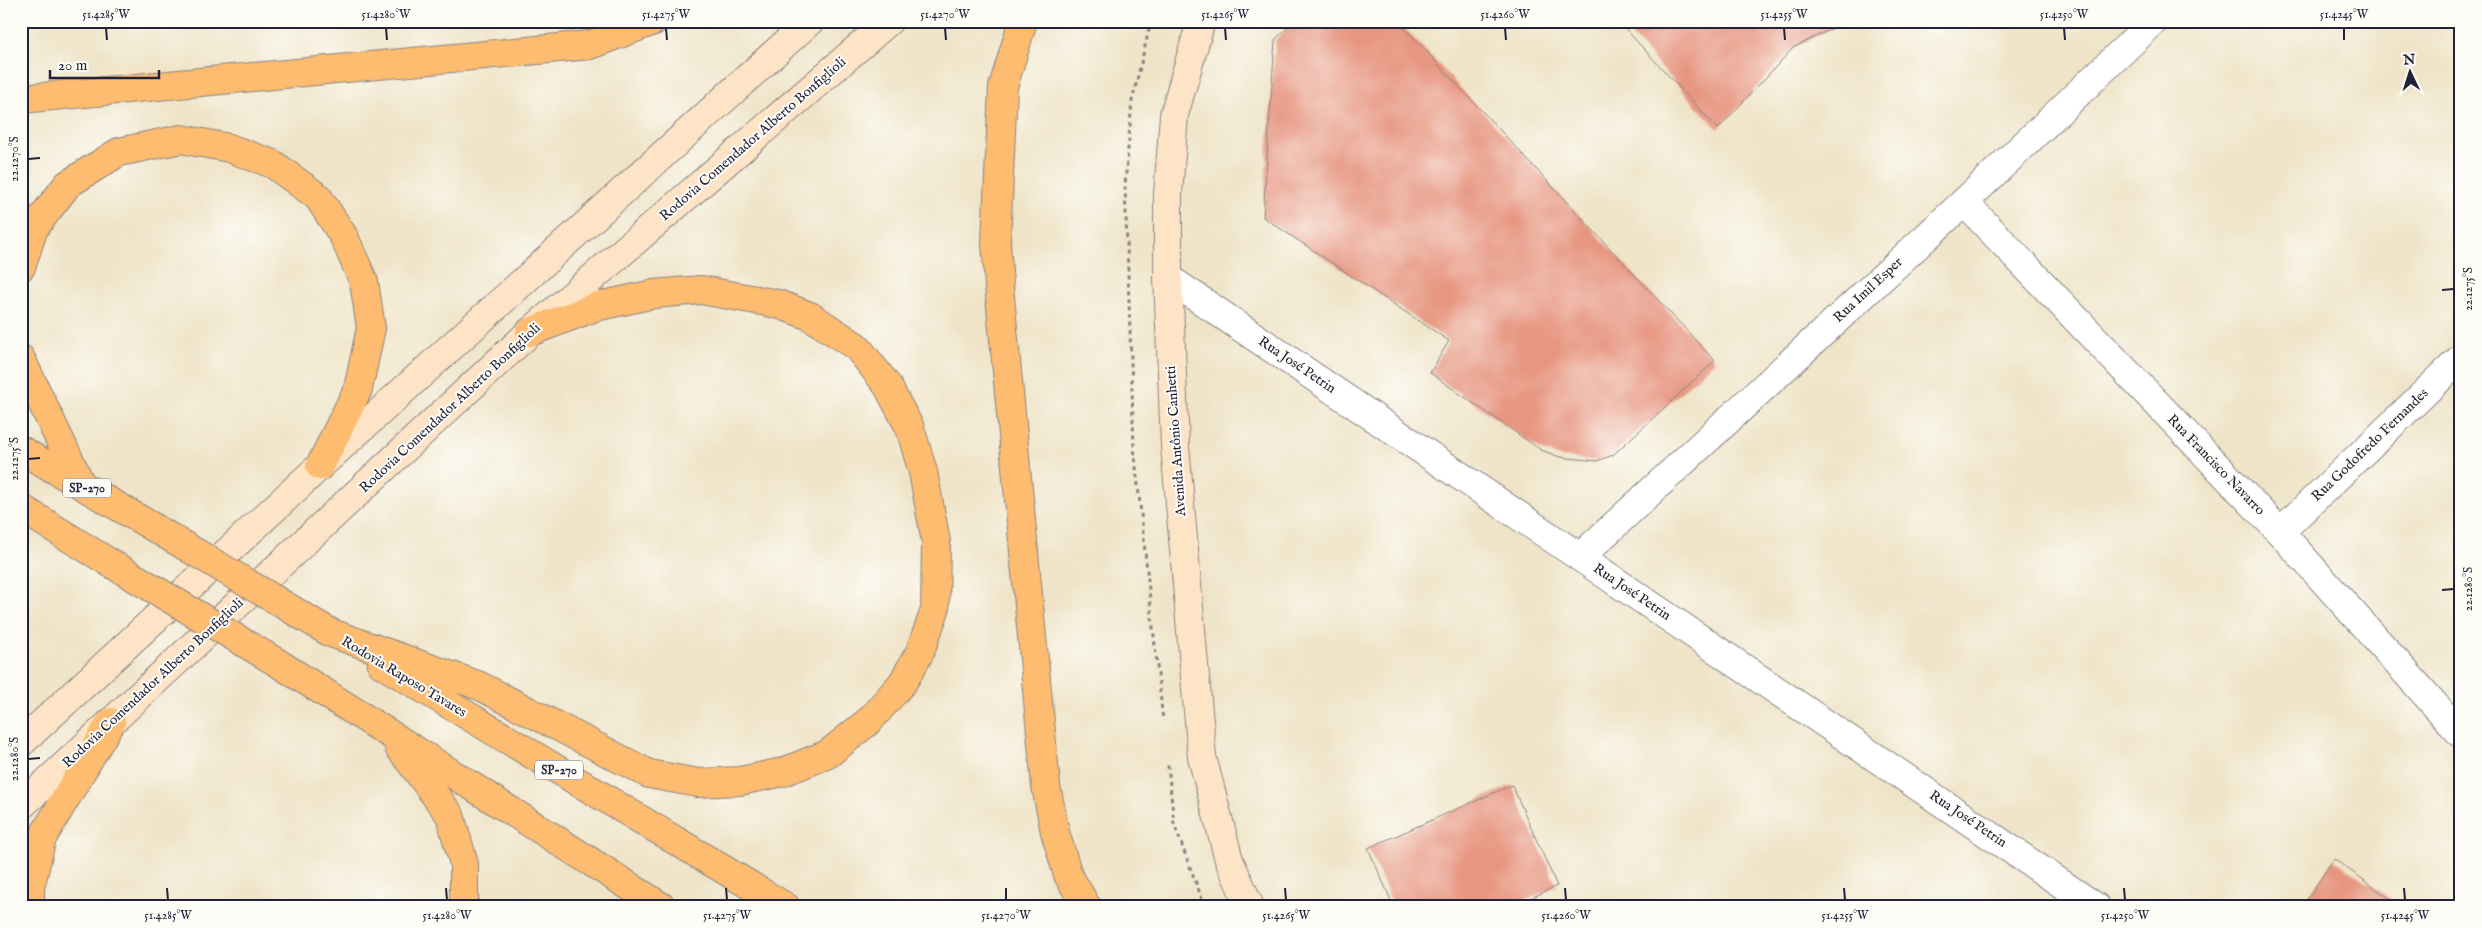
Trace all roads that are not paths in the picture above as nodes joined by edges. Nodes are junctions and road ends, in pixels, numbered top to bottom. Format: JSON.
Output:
{"nodes":[{"id":1,"x":654,"y":21,"type":"edge"},
{"id":2,"x":810,"y":21,"type":"edge"},
{"id":3,"x":888,"y":21,"type":"edge"},
{"id":4,"x":1023,"y":21,"type":"edge"},
{"id":5,"x":1201,"y":21,"type":"edge"},
{"id":6,"x":2154,"y":21,"type":"edge"},
{"id":7,"x":21,"y":99,"type":"edge"},
{"id":8,"x":1964,"y":202,"type":"junction"},
{"id":9,"x":21,"y":267,"type":"edge"},
{"id":10,"x":1168,"y":278,"type":"junction"},
{"id":11,"x":530,"y":332,"type":"junction"},
{"id":12,"x":2461,"y":358,"type":"edge"},
{"id":13,"x":21,"y":359,"type":"edge"},
{"id":14,"x":21,"y":450,"type":"edge"},
{"id":15,"x":320,"y":466,"type":"junction"},
{"id":16,"x":81,"y":484,"type":"junction"},
{"id":17,"x":21,"y":508,"type":"edge"},
{"id":18,"x":2280,"y":532,"type":"junction"},
{"id":19,"x":1580,"y":557,"type":"junction"},
{"id":20,"x":331,"y":633,"type":"junction"},
{"id":21,"x":111,"y":722,"type":"junction"},
{"id":22,"x":388,"y":733,"type":"junction"},
{"id":23,"x":2461,"y":734,"type":"edge"},
{"id":24,"x":21,"y":743,"type":"edge"},
{"id":25,"x":21,"y":806,"type":"edge"},
{"id":26,"x":1229,"y":860,"type":"junction"},
{"id":27,"x":30,"y":907,"type":"edge"},
{"id":28,"x":464,"y":907,"type":"edge"},
{"id":29,"x":662,"y":907,"type":"edge"},
{"id":30,"x":786,"y":907,"type":"edge"},
{"id":31,"x":1087,"y":907,"type":"edge"},
{"id":32,"x":1250,"y":907,"type":"edge"},
{"id":33,"x":1263,"y":907,"type":"edge"},
{"id":34,"x":2096,"y":907,"type":"edge"}],
"edges":[{"from":1,"to":7,"type":"highway"},
{"from":2,"to":15,"type":"main road"},
{"from":3,"to":11,"type":"main road","name":"Rodovia Comendador Alberto Bonfiglioli"},
{"from":4,"to":31,"type":"highway"},
{"from":5,"to":10,"type":"main road","name":"Avenida Antônio Canhetti"},
{"from":6,"to":8,"type":"street","name":"Rua Imil Esper"},
{"from":8,"to":18,"type":"street","name":"Rua Francisco Navarro"},
{"from":8,"to":19,"type":"street","name":"Rua Imil Esper"},
{"from":9,"to":15,"type":"highway"},
{"from":10,"to":19,"type":"street","name":"Rua José Petrin"},
{"from":10,"to":26,"type":"main road","name":"Avenida Antônio Canhetti"},
{"from":11,"to":20,"type":"highway"},
{"from":11,"to":21,"type":"main road","name":"Rodovia Comendador Alberto Bonfiglioli"},
{"from":12,"to":18,"type":"street","name":"Rua Godofredo Fernandes"},
{"from":13,"to":16,"type":"highway"},
{"from":14,"to":16,"type":"highway","name":"Rodovia Raposo Tavares","number":"SP-270"},
{"from":15,"to":24,"type":"main road"},
{"from":16,"to":20,"type":"highway","name":"Rodovia Raposo Tavares","number":"SP-270","bridge":true},
{"from":17,"to":22,"type":"highway","bridge":true},
{"from":18,"to":23,"type":"street","name":"Rua Francisco Navarro"},
{"from":19,"to":34,"type":"street","name":"Rua José Petrin"},
{"from":20,"to":30,"type":"highway","name":"Rodovia Raposo Tavares","number":"SP-270"},
{"from":21,"to":25,"type":"main road","name":"Rodovia Comendador Alberto Bonfiglioli"},
{"from":21,"to":27,"type":"highway"},
{"from":22,"to":28,"type":"highway"},
{"from":22,"to":29,"type":"highway"},
{"from":26,"to":32,"type":"main road","name":"Avenida Antônio Canhetti"},
{"from":26,"to":33,"type":"main road","name":"Avenida Antônio Canhetti"}]}
